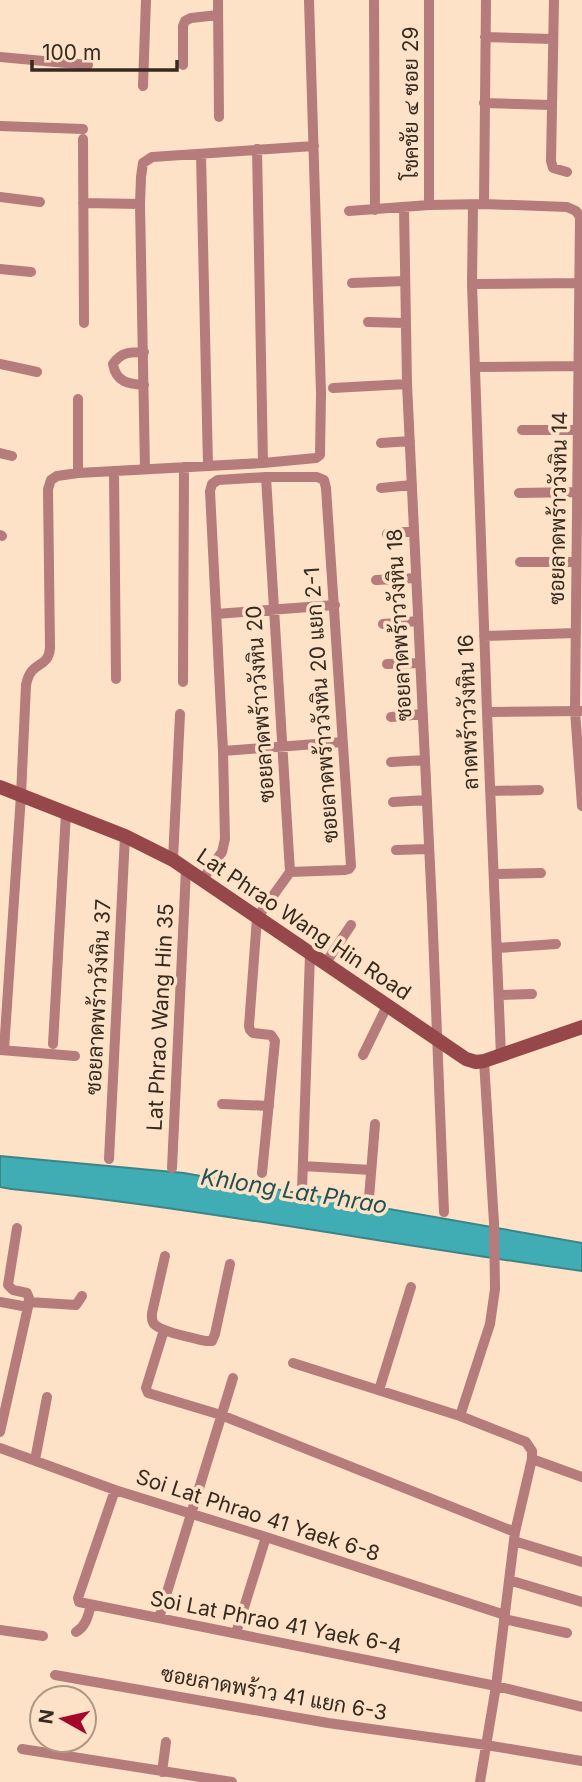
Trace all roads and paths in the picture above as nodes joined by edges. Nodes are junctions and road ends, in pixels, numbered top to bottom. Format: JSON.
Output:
{"nodes":[{"id":1,"x":146,"y":0,"type":"edge"},
{"id":2,"x":218,"y":0,"type":"edge"},
{"id":3,"x":309,"y":0,"type":"edge"},
{"id":4,"x":374,"y":0,"type":"edge"},
{"id":5,"x":429,"y":0,"type":"edge"},
{"id":6,"x":486,"y":0,"type":"edge"},
{"id":7,"x":554,"y":0,"type":"edge"},
{"id":8,"x":218,"y":15,"type":"junction"},
{"id":9,"x":485,"y":37,"type":"junction"},
{"id":10,"x":552,"y":39,"type":"junction"},
{"id":11,"x":0,"y":57,"type":"edge"},
{"id":12,"x":88,"y":65,"type":"dead end"},
{"id":13,"x":183,"y":65,"type":"dead end"},
{"id":14,"x":143,"y":86,"type":"dead end"},
{"id":15,"x":484,"y":103,"type":"junction"},
{"id":16,"x":551,"y":105,"type":"junction"},
{"id":17,"x":219,"y":117,"type":"dead end"},
{"id":18,"x":0,"y":126,"type":"edge"},
{"id":19,"x":314,"y":146,"type":"junction"},
{"id":20,"x":257,"y":149,"type":"junction"},
{"id":21,"x":201,"y":154,"type":"junction"},
{"id":22,"x":567,"y":172,"type":"dead end"},
{"id":23,"x":0,"y":197,"type":"edge"},
{"id":24,"x":40,"y":202,"type":"dead end"},
{"id":25,"x":83,"y":203,"type":"junction"},
{"id":26,"x":140,"y":204,"type":"junction"},
{"id":27,"x":429,"y":205,"type":"junction"},
{"id":28,"x":478,"y":205,"type":"junction"},
{"id":29,"x":404,"y":208,"type":"junction"},
{"id":30,"x":374,"y":210,"type":"junction"},
{"id":31,"x":349,"y":211,"type":"dead end"},
{"id":32,"x":0,"y":269,"type":"edge"},
{"id":33,"x":31,"y":272,"type":"dead end"},
{"id":34,"x":405,"y":281,"type":"junction"},
{"id":35,"x":352,"y":283,"type":"dead end"},
{"id":36,"x":580,"y":283,"type":"junction"},
{"id":37,"x":472,"y":284,"type":"junction"},
{"id":38,"x":84,"y":323,"type":"dead end"},
{"id":39,"x":368,"y":323,"type":"dead end"},
{"id":40,"x":406,"y":323,"type":"junction"},
{"id":41,"x":144,"y":352,"type":"junction"},
{"id":42,"x":0,"y":364,"type":"edge"},
{"id":43,"x":579,"y":366,"type":"junction"},
{"id":44,"x":475,"y":367,"type":"junction"},
{"id":45,"x":37,"y":372,"type":"dead end"},
{"id":46,"x":407,"y":384,"type":"junction"},
{"id":47,"x":144,"y":385,"type":"junction"},
{"id":48,"x":333,"y":388,"type":"dead end"},
{"id":49,"x":78,"y":399,"type":"dead end"},
{"id":50,"x":522,"y":430,"type":"dead end"},
{"id":51,"x":577,"y":430,"type":"junction"},
{"id":52,"x":410,"y":441,"type":"junction"},
{"id":53,"x":381,"y":443,"type":"dead end"},
{"id":54,"x":262,"y":463,"type":"junction"},
{"id":55,"x":208,"y":466,"type":"junction"},
{"id":56,"x":184,"y":467,"type":"junction"},
{"id":57,"x":145,"y":469,"type":"junction"},
{"id":58,"x":114,"y":471,"type":"junction"},
{"id":59,"x":78,"y":473,"type":"junction"},
{"id":60,"x":266,"y":477,"type":"junction"},
{"id":61,"x":412,"y":485,"type":"junction"},
{"id":62,"x":381,"y":488,"type":"dead end"},
{"id":63,"x":576,"y":492,"type":"junction"},
{"id":64,"x":519,"y":493,"type":"dead end"},
{"id":65,"x":414,"y":531,"type":"junction"},
{"id":66,"x":387,"y":534,"type":"dead end"},
{"id":67,"x":520,"y":562,"type":"dead end"},
{"id":68,"x":576,"y":562,"type":"junction"},
{"id":69,"x":416,"y":578,"type":"junction"},
{"id":70,"x":376,"y":580,"type":"dead end"},
{"id":71,"x":335,"y":605,"type":"junction"},
{"id":72,"x":273,"y":609,"type":"junction"},
{"id":73,"x":216,"y":614,"type":"junction"},
{"id":74,"x":418,"y":621,"type":"junction"},
{"id":75,"x":383,"y":624,"type":"dead end"},
{"id":76,"x":576,"y":633,"type":"junction"},
{"id":77,"x":484,"y":636,"type":"junction"},
{"id":78,"x":420,"y":663,"type":"junction"},
{"id":79,"x":387,"y":664,"type":"dead end"},
{"id":80,"x":116,"y":680,"type":"dead end"},
{"id":81,"x":183,"y":682,"type":"dead end"},
{"id":82,"x":579,"y":711,"type":"edge"},
{"id":83,"x":486,"y":712,"type":"junction"},
{"id":84,"x":180,"y":714,"type":"dead end"},
{"id":85,"x":423,"y":714,"type":"junction"},
{"id":86,"x":391,"y":717,"type":"dead end"},
{"id":87,"x":342,"y":742,"type":"junction"},
{"id":88,"x":282,"y":747,"type":"junction"},
{"id":89,"x":223,"y":751,"type":"junction"},
{"id":90,"x":425,"y":760,"type":"junction"},
{"id":91,"x":391,"y":762,"type":"dead end"},
{"id":92,"x":0,"y":787,"type":"edge"},
{"id":93,"x":539,"y":790,"type":"dead end"},
{"id":94,"x":490,"y":791,"type":"junction"},
{"id":95,"x":21,"y":795,"type":"junction"},
{"id":96,"x":427,"y":800,"type":"junction"},
{"id":97,"x":393,"y":802,"type":"dead end"},
{"id":98,"x":582,"y":807,"type":"edge"},
{"id":99,"x":66,"y":813,"type":"junction"},
{"id":100,"x":125,"y":836,"type":"junction"},
{"id":101,"x":429,"y":849,"type":"junction"},
{"id":102,"x":396,"y":850,"type":"dead end"},
{"id":103,"x":173,"y":860,"type":"junction"},
{"id":104,"x":186,"y":869,"type":"junction"},
{"id":105,"x":290,"y":872,"type":"junction"},
{"id":106,"x":541,"y":873,"type":"dead end"},
{"id":107,"x":494,"y":874,"type":"junction"},
{"id":108,"x":202,"y":880,"type":"junction"},
{"id":109,"x":257,"y":918,"type":"junction"},
{"id":110,"x":351,"y":925,"type":"dead end"},
{"id":111,"x":556,"y":944,"type":"dead end"},
{"id":112,"x":497,"y":948,"type":"junction"},
{"id":113,"x":310,"y":954,"type":"junction"},
{"id":114,"x":325,"y":964,"type":"junction"},
{"id":115,"x":499,"y":995,"type":"junction"},
{"id":116,"x":532,"y":995,"type":"dead end"},
{"id":117,"x":387,"y":1006,"type":"junction"},
{"id":118,"x":582,"y":1027,"type":"edge"},
{"id":119,"x":436,"y":1040,"type":"junction"},
{"id":120,"x":53,"y":1044,"type":"dead end"},
{"id":121,"x":2,"y":1050,"type":"edge"},
{"id":122,"x":363,"y":1055,"type":"dead end"},
{"id":123,"x":75,"y":1056,"type":"dead end"},
{"id":124,"x":501,"y":1056,"type":"junction"},
{"id":125,"x":484,"y":1061,"type":"junction"},
{"id":126,"x":222,"y":1104,"type":"dead end"},
{"id":127,"x":269,"y":1106,"type":"junction"},
{"id":128,"x":375,"y":1124,"type":"dead end"},
{"id":129,"x":110,"y":1159,"type":"dead end"},
{"id":130,"x":303,"y":1166,"type":"junction"},
{"id":131,"x":172,"y":1168,"type":"dead end"},
{"id":132,"x":372,"y":1170,"type":"junction"},
{"id":133,"x":262,"y":1173,"type":"dead end"},
{"id":134,"x":302,"y":1191,"type":"dead end"},
{"id":135,"x":369,"y":1198,"type":"dead end"},
{"id":136,"x":444,"y":1212,"type":"dead end"},
{"id":137,"x":17,"y":1228,"type":"dead end"},
{"id":138,"x":165,"y":1256,"type":"dead end"},
{"id":139,"x":230,"y":1264,"type":"dead end"},
{"id":140,"x":411,"y":1287,"type":"dead end"},
{"id":141,"x":82,"y":1296,"type":"dead end"},
{"id":142,"x":0,"y":1302,"type":"edge"},
{"id":143,"x":28,"y":1305,"type":"junction"},
{"id":144,"x":164,"y":1330,"type":"junction"},
{"id":145,"x":293,"y":1363,"type":"dead end"},
{"id":146,"x":233,"y":1378,"type":"dead end"},
{"id":147,"x":379,"y":1390,"type":"junction"},
{"id":148,"x":47,"y":1397,"type":"dead end"},
{"id":149,"x":221,"y":1415,"type":"junction"},
{"id":150,"x":460,"y":1416,"type":"junction"},
{"id":151,"x":0,"y":1432,"type":"edge"},
{"id":152,"x":0,"y":1448,"type":"edge"},
{"id":153,"x":532,"y":1458,"type":"junction"},
{"id":154,"x":35,"y":1460,"type":"junction"},
{"id":155,"x":582,"y":1477,"type":"edge"},
{"id":156,"x":115,"y":1490,"type":"junction"},
{"id":157,"x":191,"y":1513,"type":"junction"},
{"id":158,"x":515,"y":1536,"type":"junction"},
{"id":159,"x":266,"y":1537,"type":"junction"},
{"id":160,"x":582,"y":1562,"type":"edge"},
{"id":161,"x":509,"y":1580,"type":"junction"},
{"id":162,"x":582,"y":1602,"type":"edge"},
{"id":163,"x":92,"y":1605,"type":"junction"},
{"id":164,"x":505,"y":1617,"type":"junction"},
{"id":165,"x":159,"y":1618,"type":"junction"},
{"id":166,"x":0,"y":1630,"type":"edge"},
{"id":167,"x":76,"y":1632,"type":"dead end"},
{"id":168,"x":236,"y":1633,"type":"junction"},
{"id":169,"x":568,"y":1633,"type":"dead end"},
{"id":170,"x":43,"y":1636,"type":"dead end"},
{"id":171,"x":55,"y":1675,"type":"dead end"},
{"id":172,"x":496,"y":1686,"type":"junction"},
{"id":173,"x":582,"y":1707,"type":"edge"},
{"id":174,"x":166,"y":1742,"type":"dead end"},
{"id":175,"x":486,"y":1745,"type":"junction"},
{"id":176,"x":22,"y":1749,"type":"dead end"},
{"id":177,"x":582,"y":1761,"type":"edge"},
{"id":178,"x":162,"y":1772,"type":"junction"},
{"id":179,"x":232,"y":1782,"type":"edge"},
{"id":180,"x":480,"y":1782,"type":"edge"}],
"edges":[{"from":1,"to":14,"type":"street"},
{"from":2,"to":8,"type":"street"},
{"from":3,"to":19,"type":"street"},
{"from":4,"to":30,"type":"street"},
{"from":5,"to":27,"type":"street","name":"โชคชัย ๔ ซอย 29"},
{"from":6,"to":9,"type":"street","name":"ลาดพร้าววังหิน 16"},
{"from":7,"to":10,"type":"street"},
{"from":8,"to":13,"type":"street"},
{"from":8,"to":17,"type":"street"},
{"from":9,"to":10,"type":"street"},
{"from":9,"to":15,"type":"street","name":"ลาดพร้าววังหิน 16"},
{"from":10,"to":16,"type":"street"},
{"from":11,"to":12,"type":"street"},
{"from":15,"to":16,"type":"street"},
{"from":15,"to":28,"type":"street","name":"ลาดพร้าววังหิน 16"},
{"from":16,"to":22,"type":"street"},
{"from":18,"to":25,"type":"street"},
{"from":19,"to":20,"type":"street"},
{"from":19,"to":54,"type":"street"},
{"from":20,"to":21,"type":"street"},
{"from":20,"to":54,"type":"street"},
{"from":21,"to":26,"type":"street"},
{"from":21,"to":55,"type":"street"},
{"from":23,"to":24,"type":"street"},
{"from":25,"to":26,"type":"street"},
{"from":25,"to":38,"type":"street"},
{"from":26,"to":41,"type":"street"},
{"from":27,"to":28,"type":"street"},
{"from":27,"to":29,"type":"street"},
{"from":28,"to":36,"type":"street","name":"ซอยลาดพร้าววังหิน 14"},
{"from":28,"to":37,"type":"street","name":"ลาดพร้าววังหิน 16"},
{"from":29,"to":30,"type":"street"},
{"from":29,"to":34,"type":"street","name":"ซอยลาดพร้าววังหิน 18"},
{"from":30,"to":31,"type":"street"},
{"from":32,"to":33,"type":"street"},
{"from":34,"to":35,"type":"street"},
{"from":34,"to":40,"type":"street","name":"ซอยลาดพร้าววังหิน 18"},
{"from":36,"to":37,"type":"street"},
{"from":36,"to":43,"type":"street","name":"ซอยลาดพร้าววังหิน 14"},
{"from":37,"to":44,"type":"street","name":"ลาดพร้าววังหิน 16"},
{"from":39,"to":40,"type":"street"},
{"from":40,"to":46,"type":"street","name":"ซอยลาดพร้าววังหิน 18"},
{"from":41,"to":47,"type":"street"},
{"from":41,"to":47,"type":"street"},
{"from":42,"to":45,"type":"street"},
{"from":43,"to":44,"type":"street"},
{"from":43,"to":51,"type":"street","name":"ซอยลาดพร้าววังหิน 14"},
{"from":44,"to":77,"type":"street","name":"ลาดพร้าววังหิน 16"},
{"from":46,"to":48,"type":"street"},
{"from":46,"to":52,"type":"street","name":"ซอยลาดพร้าววังหิน 18"},
{"from":47,"to":57,"type":"street"},
{"from":49,"to":59,"type":"street"},
{"from":50,"to":51,"type":"street"},
{"from":51,"to":63,"type":"street","name":"ซอยลาดพร้าววังหิน 14"},
{"from":52,"to":53,"type":"street"},
{"from":52,"to":61,"type":"street","name":"ซอยลาดพร้าววังหิน 18"},
{"from":54,"to":55,"type":"street"},
{"from":55,"to":56,"type":"street"},
{"from":56,"to":57,"type":"street"},
{"from":56,"to":81,"type":"street"},
{"from":57,"to":58,"type":"street"},
{"from":58,"to":59,"type":"street"},
{"from":58,"to":80,"type":"street"},
{"from":59,"to":95,"type":"street"},
{"from":60,"to":71,"type":"street","name":"ซอยลาดพร้าววังหิน 20 แยก 2-1"},
{"from":60,"to":72,"type":"street","name":"ซอยลาดพร้าววังหิน 20"},
{"from":60,"to":73,"type":"street"},
{"from":61,"to":62,"type":"street"},
{"from":61,"to":65,"type":"street","name":"ซอยลาดพร้าววังหิน 18"},
{"from":63,"to":64,"type":"street"},
{"from":63,"to":68,"type":"street","name":"ซอยลาดพร้าววังหิน 14"},
{"from":65,"to":66,"type":"street"},
{"from":65,"to":69,"type":"street","name":"ซอยลาดพร้าววังหิน 18"},
{"from":67,"to":68,"type":"street"},
{"from":68,"to":76,"type":"street","name":"ซอยลาดพร้าววังหิน 14"},
{"from":69,"to":70,"type":"street"},
{"from":69,"to":74,"type":"street","name":"ซอยลาดพร้าววังหิน 18"},
{"from":71,"to":72,"type":"street"},
{"from":71,"to":87,"type":"street","name":"ซอยลาดพร้าววังหิน 20 แยก 2-1"},
{"from":72,"to":73,"type":"street"},
{"from":72,"to":88,"type":"street","name":"ซอยลาดพร้าววังหิน 20"},
{"from":73,"to":89,"type":"street"},
{"from":74,"to":75,"type":"street"},
{"from":74,"to":78,"type":"street","name":"ซอยลาดพร้าววังหิน 18"},
{"from":76,"to":77,"type":"street"},
{"from":76,"to":82,"type":"street","name":"ซอยลาดพร้าววังหิน 14"},
{"from":77,"to":83,"type":"street","name":"ลาดพร้าววังหิน 16"},
{"from":78,"to":79,"type":"street"},
{"from":78,"to":85,"type":"street","name":"ซอยลาดพร้าววังหิน 18"},
{"from":82,"to":83,"type":"street"},
{"from":82,"to":98,"type":"street","name":"ซอยลาดพร้าววังหิน 14"},
{"from":83,"to":94,"type":"street","name":"ลาดพร้าววังหิน 16"},
{"from":84,"to":103,"type":"street"},
{"from":85,"to":86,"type":"street"},
{"from":85,"to":90,"type":"street","name":"ซอยลาดพร้าววังหิน 18"},
{"from":87,"to":88,"type":"street"},
{"from":87,"to":105,"type":"street","name":"ซอยลาดพร้าววังหิน 20 แยก 2-1"},
{"from":88,"to":89,"type":"street"},
{"from":88,"to":105,"type":"street","name":"ซอยลาดพร้าววังหิน 20"},
{"from":89,"to":108,"type":"street"},
{"from":90,"to":91,"type":"street"},
{"from":90,"to":96,"type":"street","name":"ซอยลาดพร้าววังหิน 18"},
{"from":92,"to":95,"type":"main road","name":"Lat Phrao Wang Hin Road"},
{"from":93,"to":94,"type":"street"},
{"from":94,"to":107,"type":"street","name":"ลาดพร้าววังหิน 16"},
{"from":95,"to":99,"type":"main road","name":"Lat Phrao Wang Hin Road"},
{"from":95,"to":121,"type":"street"},
{"from":96,"to":97,"type":"street"},
{"from":96,"to":101,"type":"street","name":"ซอยลาดพร้าววังหิน 18"},
{"from":99,"to":100,"type":"main road","name":"Lat Phrao Wang Hin Road"},
{"from":99,"to":120,"type":"street"},
{"from":100,"to":103,"type":"main road","name":"Lat Phrao Wang Hin Road"},
{"from":100,"to":129,"type":"street","name":"ซอยลาดพร้าววังหิน 37"},
{"from":101,"to":102,"type":"street"},
{"from":101,"to":119,"type":"street","name":"ซอยลาดพร้าววังหิน 18"},
{"from":103,"to":104,"type":"main road","name":"Lat Phrao Wang Hin Road"},
{"from":104,"to":108,"type":"main road","name":"Lat Phrao Wang Hin Road"},
{"from":104,"to":131,"type":"street","name":"Lat Phrao Wang Hin 35"},
{"from":105,"to":109,"type":"street"},
{"from":106,"to":107,"type":"street"},
{"from":107,"to":112,"type":"street","name":"ลาดพร้าววังหิน 16"},
{"from":108,"to":109,"type":"main road","name":"Lat Phrao Wang Hin Road"},
{"from":109,"to":113,"type":"main road","name":"Lat Phrao Wang Hin Road"},
{"from":109,"to":127,"type":"street"},
{"from":110,"to":114,"type":"street"},
{"from":111,"to":112,"type":"street"},
{"from":112,"to":115,"type":"street","name":"ลาดพร้าววังหิน 16"},
{"from":113,"to":114,"type":"main road","name":"Lat Phrao Wang Hin Road"},
{"from":113,"to":130,"type":"street"},
{"from":114,"to":117,"type":"main road","name":"Lat Phrao Wang Hin Road"},
{"from":115,"to":116,"type":"street"},
{"from":115,"to":124,"type":"street","name":"ลาดพร้าววังหิน 16"},
{"from":117,"to":119,"type":"main road","name":"Lat Phrao Wang Hin Road"},
{"from":117,"to":122,"type":"street"},
{"from":118,"to":124,"type":"main road"},
{"from":119,"to":125,"type":"main road","name":"Lat Phrao Wang Hin Road"},
{"from":119,"to":136,"type":"street","name":"ซอยลาดพร้าววังหิน 18"},
{"from":121,"to":123,"type":"street"},
{"from":124,"to":125,"type":"main road"},
{"from":125,"to":150,"type":"street"},
{"from":126,"to":127,"type":"street"},
{"from":127,"to":133,"type":"street"},
{"from":128,"to":132,"type":"street"},
{"from":130,"to":132,"type":"street"},
{"from":130,"to":134,"type":"street"},
{"from":132,"to":135,"type":"street"},
{"from":137,"to":143,"type":"street"},
{"from":138,"to":144,"type":"street"},
{"from":139,"to":144,"type":"street"},
{"from":140,"to":147,"type":"street"},
{"from":141,"to":143,"type":"street"},
{"from":142,"to":143,"type":"street"},
{"from":143,"to":151,"type":"street"},
{"from":144,"to":149,"type":"street"},
{"from":145,"to":147,"type":"street"},
{"from":146,"to":149,"type":"street"},
{"from":147,"to":150,"type":"street"},
{"from":148,"to":154,"type":"street"},
{"from":149,"to":157,"type":"street"},
{"from":149,"to":158,"type":"street"},
{"from":150,"to":153,"type":"street"},
{"from":152,"to":154,"type":"street","name":"Soi Lat Phrao 41 Yaek 6-8"},
{"from":153,"to":155,"type":"street"},
{"from":153,"to":158,"type":"street"},
{"from":154,"to":156,"type":"street","name":"Soi Lat Phrao 41 Yaek 6-8"},
{"from":156,"to":157,"type":"street","name":"Soi Lat Phrao 41 Yaek 6-8"},
{"from":156,"to":163,"type":"street"},
{"from":157,"to":159,"type":"street","name":"Soi Lat Phrao 41 Yaek 6-8"},
{"from":157,"to":165,"type":"street"},
{"from":158,"to":160,"type":"street"},
{"from":158,"to":161,"type":"street"},
{"from":159,"to":164,"type":"street","name":"Soi Lat Phrao 41 Yaek 6-8"},
{"from":159,"to":168,"type":"street"},
{"from":161,"to":162,"type":"street"},
{"from":161,"to":164,"type":"street"},
{"from":163,"to":165,"type":"street","name":"Soi Lat Phrao 41 Yaek 6-4"},
{"from":163,"to":167,"type":"street"},
{"from":164,"to":169,"type":"street","name":"Soi Lat Phrao 41 Yaek 6-8"},
{"from":164,"to":172,"type":"street"},
{"from":165,"to":168,"type":"street","name":"Soi Lat Phrao 41 Yaek 6-4"},
{"from":166,"to":170,"type":"street"},
{"from":168,"to":172,"type":"street","name":"Soi Lat Phrao 41 Yaek 6-4"},
{"from":171,"to":175,"type":"street","name":"ซอยลาดพร้าว 41 แยก 6-3"},
{"from":172,"to":173,"type":"street","name":"Soi Lat Phrao 41 Yaek 6-4"},
{"from":172,"to":175,"type":"street"},
{"from":174,"to":178,"type":"street"},
{"from":175,"to":177,"type":"street","name":"ซอยลาดพร้าว 41 แยก 6-3"},
{"from":175,"to":180,"type":"street"},
{"from":176,"to":178,"type":"street"},
{"from":178,"to":179,"type":"street"}]}
